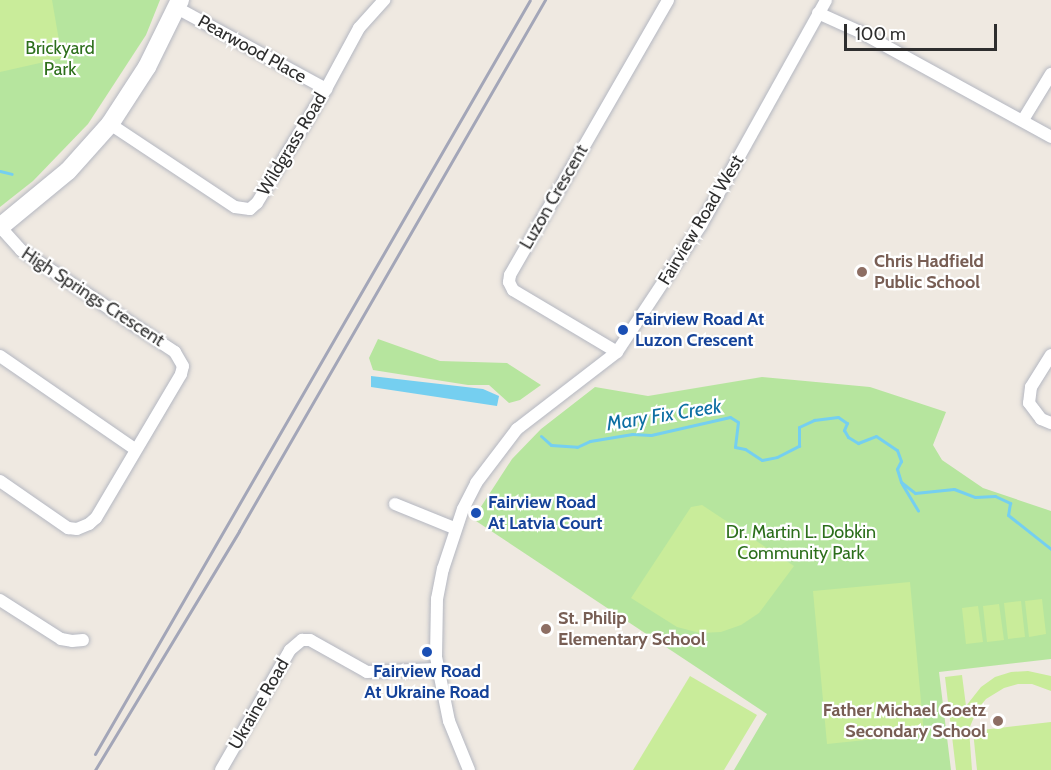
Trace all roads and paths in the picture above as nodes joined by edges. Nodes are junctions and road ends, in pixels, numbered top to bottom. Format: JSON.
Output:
{"nodes":[{"id":1,"x":384,"y":0,"type":"edge"},
{"id":2,"x":668,"y":0,"type":"edge"},
{"id":3,"x":826,"y":0,"type":"edge"},
{"id":4,"x":179,"y":4,"type":"edge"},
{"id":5,"x":819,"y":13,"type":"junction"},
{"id":6,"x":1051,"y":74,"type":"edge"},
{"id":7,"x":326,"y":90,"type":"junction"},
{"id":8,"x":1023,"y":120,"type":"junction"},
{"id":9,"x":110,"y":124,"type":"junction"},
{"id":10,"x":1051,"y":137,"type":"edge"},
{"id":11,"x":0,"y":227,"type":"edge"},
{"id":12,"x":617,"y":352,"type":"junction"},
{"id":13,"x":1051,"y":355,"type":"edge"},
{"id":14,"x":0,"y":356,"type":"edge"},
{"id":15,"x":1051,"y":423,"type":"edge"},
{"id":16,"x":135,"y":448,"type":"junction"},
{"id":17,"x":0,"y":481,"type":"edge"},
{"id":18,"x":395,"y":504,"type":"dead end"},
{"id":19,"x":454,"y":528,"type":"junction"},
{"id":20,"x":0,"y":600,"type":"edge"},
{"id":21,"x":83,"y":640,"type":"dead end"},
{"id":22,"x":436,"y":669,"type":"junction"},
{"id":23,"x":221,"y":770,"type":"edge"},
{"id":24,"x":469,"y":770,"type":"edge"}],
"edges":[{"from":1,"to":7,"type":"street","name":"Wildgrass Road"},
{"from":2,"to":12,"type":"street","name":"Luzon Crescent"},
{"from":3,"to":5,"type":"street","name":"Fairview Road West"},
{"from":4,"to":7,"type":"street","name":"Pearwood Place"},
{"from":4,"to":9,"type":"street"},
{"from":5,"to":8,"type":"street"},
{"from":5,"to":12,"type":"street","name":"Fairview Road West"},
{"from":6,"to":8,"type":"street"},
{"from":7,"to":9,"type":"street","name":"Wildgrass Road"},
{"from":8,"to":10,"type":"street"},
{"from":9,"to":11,"type":"street"},
{"from":11,"to":16,"type":"street","name":"High Springs Crescent"},
{"from":12,"to":19,"type":"street","name":"Fairview Road West"},
{"from":13,"to":15,"type":"street"},
{"from":14,"to":16,"type":"street"},
{"from":16,"to":17,"type":"street","name":"High Springs Crescent"},
{"from":18,"to":19,"type":"street"},
{"from":19,"to":22,"type":"street","name":"Fairview Road West"},
{"from":20,"to":21,"type":"street"},
{"from":22,"to":23,"type":"street","name":"Ukraine Road"},
{"from":22,"to":24,"type":"street","name":"Fairview Road West"}]}
